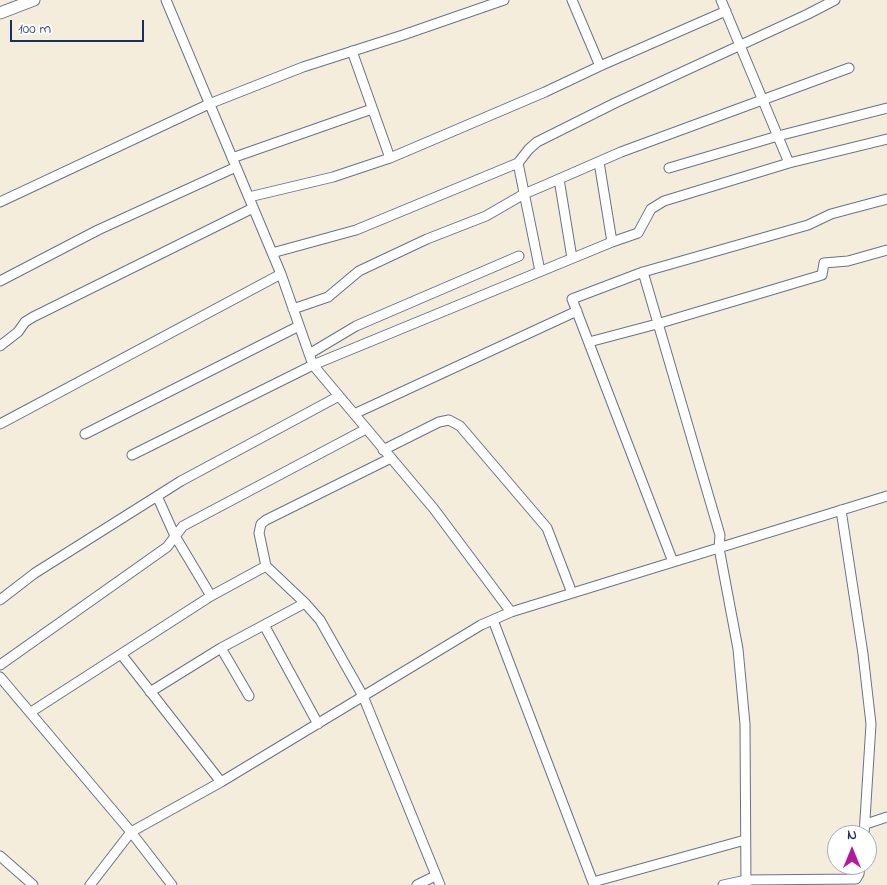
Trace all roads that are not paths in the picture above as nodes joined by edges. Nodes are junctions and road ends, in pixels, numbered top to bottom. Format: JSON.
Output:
{"nodes":[{"id":1,"x":34,"y":0,"type":"edge"},
{"id":2,"x":166,"y":0,"type":"edge"},
{"id":3,"x":504,"y":0,"type":"edge"},
{"id":4,"x":572,"y":0,"type":"edge"},
{"id":5,"x":721,"y":0,"type":"edge"},
{"id":6,"x":834,"y":0,"type":"edge"},
{"id":7,"x":726,"y":11,"type":"junction"},
{"id":8,"x":0,"y":13,"type":"edge"},
{"id":9,"x":741,"y":46,"type":"junction"},
{"id":10,"x":352,"y":51,"type":"junction"},
{"id":11,"x":600,"y":66,"type":"junction"},
{"id":12,"x":849,"y":68,"type":"dead end"},
{"id":13,"x":763,"y":100,"type":"junction"},
{"id":14,"x":209,"y":104,"type":"junction"},
{"id":15,"x":887,"y":108,"type":"edge"},
{"id":16,"x":372,"y":109,"type":"junction"},
{"id":17,"x":778,"y":136,"type":"junction"},
{"id":18,"x":887,"y":139,"type":"edge"},
{"id":19,"x":232,"y":158,"type":"junction"},
{"id":20,"x":390,"y":158,"type":"junction"},
{"id":21,"x":599,"y":162,"type":"junction"},
{"id":22,"x":518,"y":163,"type":"junction"},
{"id":23,"x":788,"y":163,"type":"junction"},
{"id":24,"x":236,"y":167,"type":"junction"},
{"id":25,"x":669,"y":168,"type":"dead end"},
{"id":26,"x":559,"y":178,"type":"junction"},
{"id":27,"x":524,"y":194,"type":"junction"},
{"id":28,"x":249,"y":197,"type":"junction"},
{"id":29,"x":887,"y":199,"type":"edge"},
{"id":30,"x":0,"y":202,"type":"edge"},
{"id":31,"x":253,"y":208,"type":"junction"},
{"id":32,"x":612,"y":242,"type":"junction"},
{"id":33,"x":887,"y":250,"type":"edge"},
{"id":34,"x":272,"y":253,"type":"junction"},
{"id":35,"x":519,"y":256,"type":"dead end"},
{"id":36,"x":572,"y":258,"type":"junction"},
{"id":37,"x":540,"y":271,"type":"junction"},
{"id":38,"x":643,"y":272,"type":"junction"},
{"id":39,"x":281,"y":274,"type":"junction"},
{"id":40,"x":0,"y":280,"type":"edge"},
{"id":41,"x":293,"y":309,"type":"junction"},
{"id":42,"x":577,"y":312,"type":"junction"},
{"id":43,"x":658,"y":324,"type":"junction"},
{"id":44,"x":299,"y":326,"type":"junction"},
{"id":45,"x":588,"y":342,"type":"junction"},
{"id":46,"x":0,"y":346,"type":"edge"},
{"id":47,"x":309,"y":354,"type":"junction"},
{"id":48,"x":313,"y":365,"type":"junction"},
{"id":49,"x":339,"y":396,"type":"junction"},
{"id":50,"x":354,"y":414,"type":"junction"},
{"id":51,"x":0,"y":424,"type":"edge"},
{"id":52,"x":366,"y":429,"type":"junction"},
{"id":53,"x":85,"y":434,"type":"dead end"},
{"id":54,"x":383,"y":450,"type":"junction"},
{"id":55,"x":132,"y":455,"type":"dead end"},
{"id":56,"x":390,"y":458,"type":"junction"},
{"id":57,"x":157,"y":496,"type":"junction"},
{"id":58,"x":887,"y":496,"type":"edge"},
{"id":59,"x":841,"y":510,"type":"junction"},
{"id":60,"x":174,"y":536,"type":"junction"},
{"id":61,"x":719,"y":548,"type":"junction"},
{"id":62,"x":673,"y":562,"type":"junction"},
{"id":63,"x":266,"y":566,"type":"junction"},
{"id":64,"x":572,"y":593,"type":"junction"},
{"id":65,"x":211,"y":596,"type":"junction"},
{"id":66,"x":0,"y":600,"type":"edge"},
{"id":67,"x":305,"y":603,"type":"junction"},
{"id":68,"x":512,"y":612,"type":"junction"},
{"id":69,"x":493,"y":620,"type":"junction"},
{"id":70,"x":264,"y":625,"type":"junction"},
{"id":71,"x":221,"y":648,"type":"junction"},
{"id":72,"x":120,"y":654,"type":"junction"},
{"id":73,"x":0,"y":665,"type":"edge"},
{"id":74,"x":0,"y":677,"type":"edge"},
{"id":75,"x":150,"y":692,"type":"junction"},
{"id":76,"x":249,"y":696,"type":"dead end"},
{"id":77,"x":363,"y":696,"type":"junction"},
{"id":78,"x":31,"y":712,"type":"junction"},
{"id":79,"x":318,"y":724,"type":"junction"},
{"id":80,"x":221,"y":782,"type":"junction"},
{"id":81,"x":887,"y":817,"type":"edge"},
{"id":82,"x":866,"y":824,"type":"joint"},
{"id":83,"x":131,"y":832,"type":"junction"},
{"id":84,"x":745,"y":840,"type":"junction"},
{"id":85,"x":0,"y":856,"type":"edge"},
{"id":86,"x":858,"y":875,"type":"edge"},
{"id":87,"x":435,"y":876,"type":"junction"},
{"id":88,"x":746,"y":882,"type":"edge"},
{"id":89,"x":594,"y":884,"type":"edge"},
{"id":90,"x":33,"y":885,"type":"edge"},
{"id":91,"x":90,"y":885,"type":"edge"},
{"id":92,"x":172,"y":885,"type":"edge"},
{"id":93,"x":417,"y":885,"type":"edge"},
{"id":94,"x":440,"y":885,"type":"edge"},
{"id":95,"x":723,"y":885,"type":"edge"}],
"edges":[{"from":1,"to":8,"type":"street"},
{"from":2,"to":14,"type":"street"},
{"from":3,"to":10,"type":"street"},
{"from":4,"to":11,"type":"street"},
{"from":5,"to":7,"type":"street"},
{"from":6,"to":9,"type":"street"},
{"from":7,"to":9,"type":"street"},
{"from":7,"to":11,"type":"street"},
{"from":9,"to":13,"type":"street"},
{"from":9,"to":22,"type":"street"},
{"from":10,"to":14,"type":"street"},
{"from":10,"to":16,"type":"street"},
{"from":11,"to":20,"type":"street"},
{"from":12,"to":13,"type":"street"},
{"from":13,"to":17,"type":"street"},
{"from":13,"to":21,"type":"street"},
{"from":14,"to":19,"type":"street"},
{"from":14,"to":30,"type":"street"},
{"from":15,"to":17,"type":"street"},
{"from":16,"to":19,"type":"street"},
{"from":16,"to":20,"type":"street"},
{"from":17,"to":23,"type":"street"},
{"from":17,"to":25,"type":"street"},
{"from":18,"to":23,"type":"street"},
{"from":19,"to":24,"type":"street"},
{"from":20,"to":28,"type":"street"},
{"from":21,"to":26,"type":"street"},
{"from":21,"to":32,"type":"street"},
{"from":22,"to":27,"type":"street"},
{"from":22,"to":34,"type":"street"},
{"from":23,"to":32,"type":"street"},
{"from":24,"to":28,"type":"street"},
{"from":24,"to":40,"type":"street"},
{"from":26,"to":27,"type":"street"},
{"from":26,"to":36,"type":"street"},
{"from":27,"to":37,"type":"street"},
{"from":27,"to":41,"type":"street"},
{"from":28,"to":31,"type":"street"},
{"from":29,"to":38,"type":"street"},
{"from":31,"to":34,"type":"street"},
{"from":31,"to":46,"type":"street"},
{"from":32,"to":36,"type":"street"},
{"from":33,"to":43,"type":"street"},
{"from":34,"to":39,"type":"street"},
{"from":35,"to":47,"type":"street"},
{"from":36,"to":37,"type":"street"},
{"from":37,"to":48,"type":"street"},
{"from":38,"to":42,"type":"street"},
{"from":38,"to":43,"type":"street"},
{"from":39,"to":41,"type":"street"},
{"from":39,"to":51,"type":"street"},
{"from":41,"to":44,"type":"street"},
{"from":42,"to":45,"type":"street"},
{"from":42,"to":50,"type":"street"},
{"from":43,"to":45,"type":"street"},
{"from":43,"to":61,"type":"street"},
{"from":44,"to":47,"type":"street"},
{"from":44,"to":53,"type":"street"},
{"from":45,"to":62,"type":"street"},
{"from":47,"to":48,"type":"street"},
{"from":48,"to":49,"type":"street"},
{"from":48,"to":55,"type":"street"},
{"from":49,"to":50,"type":"street"},
{"from":49,"to":57,"type":"street"},
{"from":50,"to":52,"type":"street"},
{"from":52,"to":54,"type":"street"},
{"from":52,"to":60,"type":"street"},
{"from":54,"to":56,"type":"street"},
{"from":54,"to":64,"type":"street"},
{"from":56,"to":63,"type":"street"},
{"from":56,"to":68,"type":"street"},
{"from":57,"to":60,"type":"street"},
{"from":57,"to":66,"type":"street"},
{"from":58,"to":59,"type":"street"},
{"from":59,"to":61,"type":"street"},
{"from":59,"to":82,"type":"street"},
{"from":60,"to":65,"type":"street"},
{"from":60,"to":73,"type":"street"},
{"from":61,"to":62,"type":"street"},
{"from":61,"to":84,"type":"street"},
{"from":62,"to":64,"type":"street"},
{"from":63,"to":65,"type":"street"},
{"from":63,"to":67,"type":"street"},
{"from":64,"to":68,"type":"street"},
{"from":65,"to":72,"type":"street"},
{"from":67,"to":70,"type":"street"},
{"from":67,"to":77,"type":"street"},
{"from":68,"to":69,"type":"street"},
{"from":69,"to":77,"type":"street"},
{"from":69,"to":89,"type":"street"},
{"from":70,"to":71,"type":"street"},
{"from":70,"to":79,"type":"street"},
{"from":71,"to":75,"type":"street"},
{"from":71,"to":76,"type":"street"},
{"from":72,"to":75,"type":"street"},
{"from":72,"to":78,"type":"street"},
{"from":74,"to":78,"type":"street"},
{"from":75,"to":80,"type":"street"},
{"from":77,"to":79,"type":"street"},
{"from":77,"to":87,"type":"street"},
{"from":78,"to":83,"type":"street"},
{"from":79,"to":80,"type":"street"},
{"from":80,"to":83,"type":"street"},
{"from":81,"to":82,"type":"street"},
{"from":83,"to":91,"type":"street"},
{"from":83,"to":92,"type":"street"},
{"from":84,"to":88,"type":"street"},
{"from":84,"to":89,"type":"street"},
{"from":85,"to":90,"type":"street"},
{"from":86,"to":88,"type":"street"},
{"from":87,"to":93,"type":"street"},
{"from":87,"to":94,"type":"street"},
{"from":88,"to":95,"type":"street"}]}
